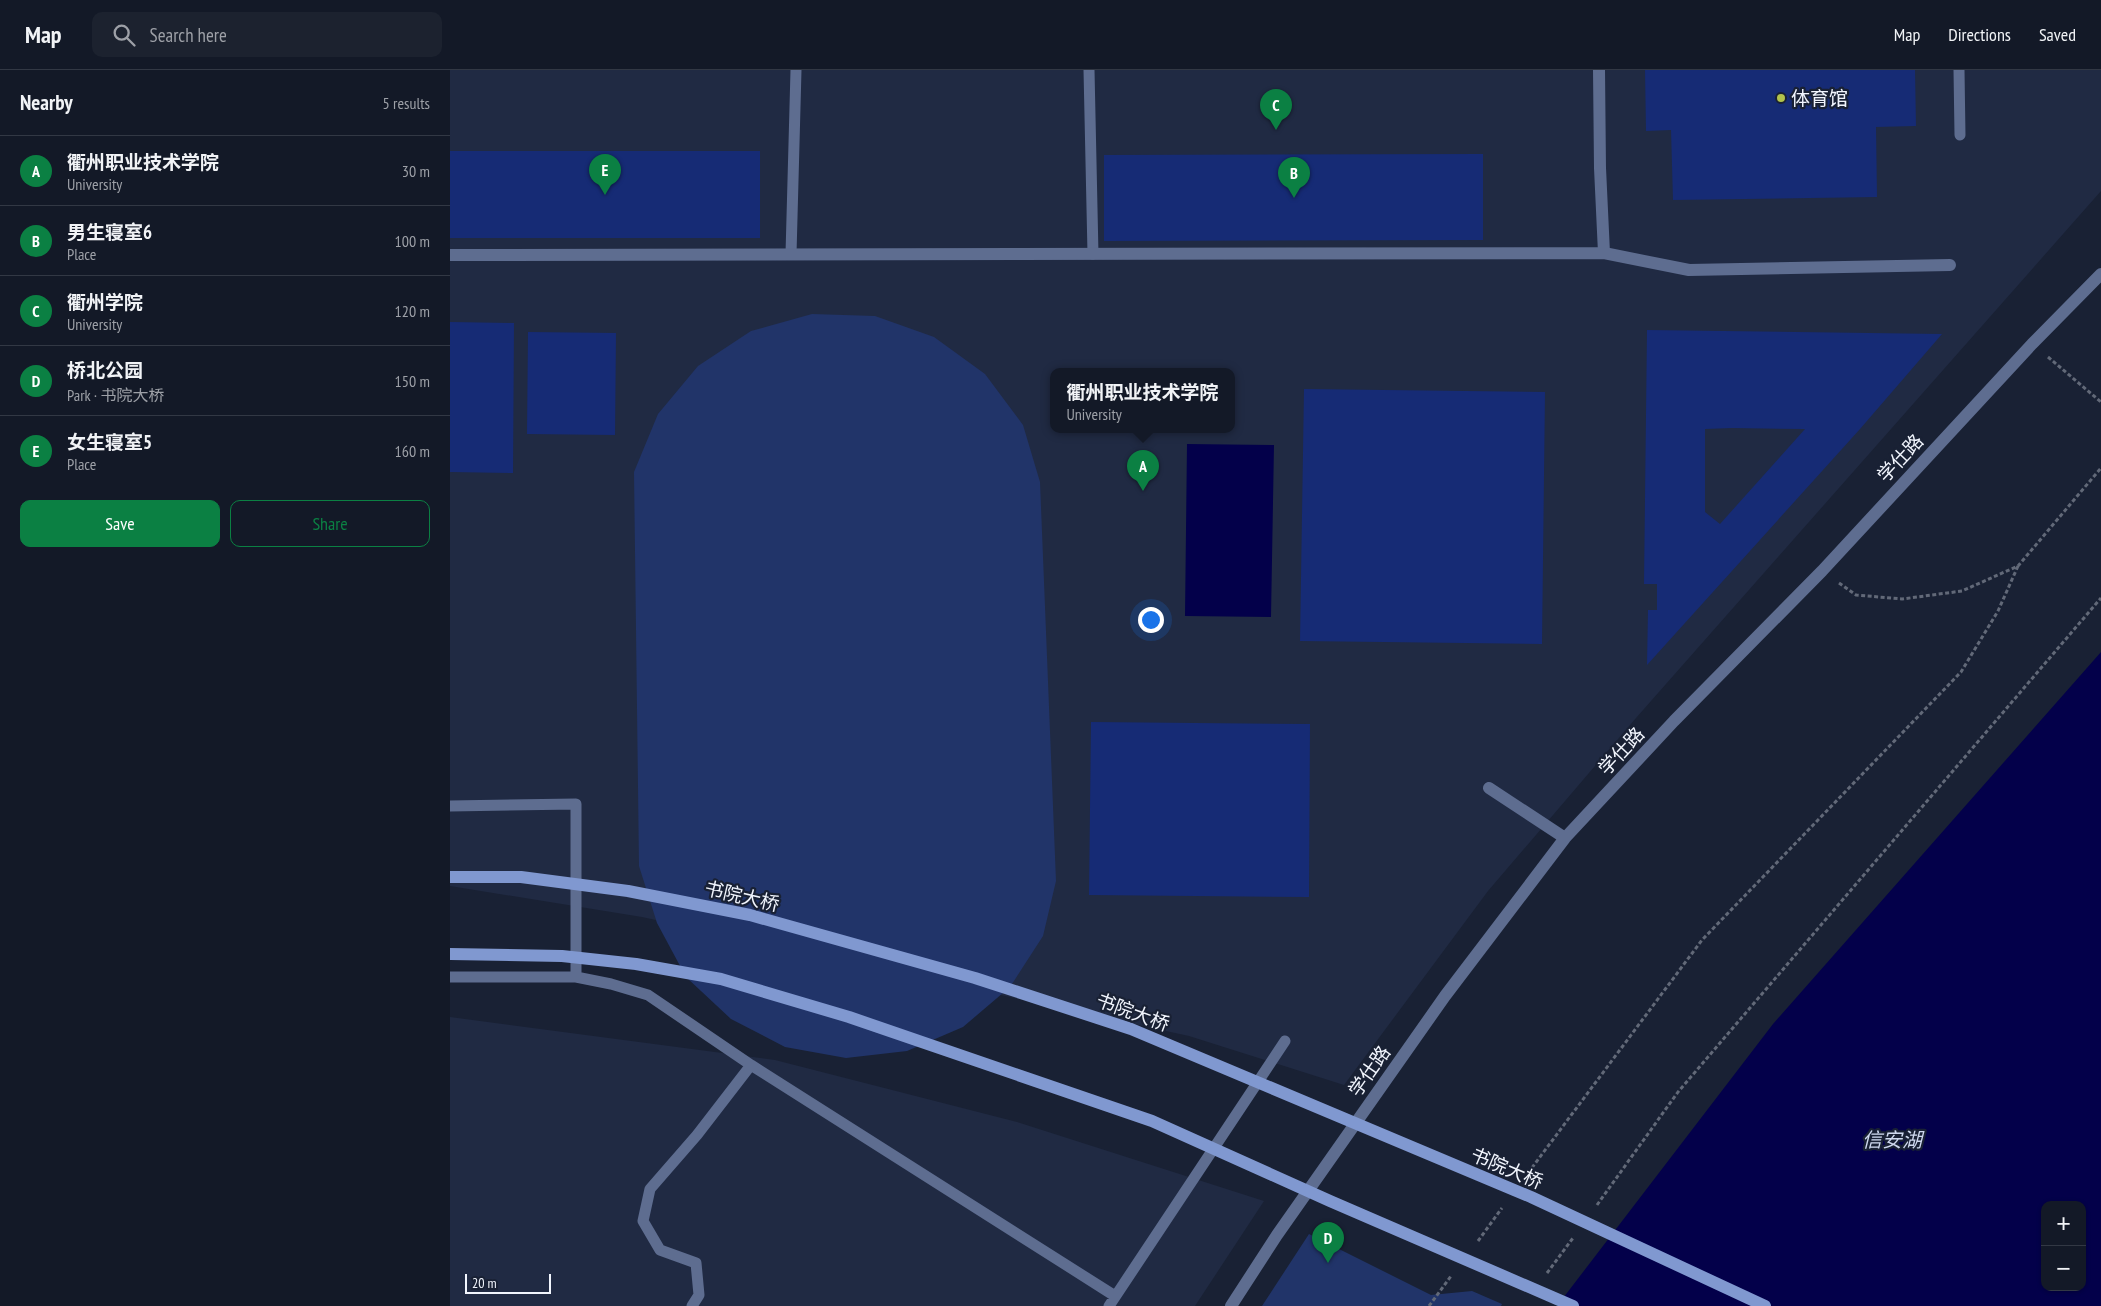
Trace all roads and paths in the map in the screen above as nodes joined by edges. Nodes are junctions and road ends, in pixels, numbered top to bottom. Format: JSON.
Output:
{"nodes":[{"id":1,"x":796,"y":70,"type":"edge"},
{"id":2,"x":1089,"y":70,"type":"edge"},
{"id":3,"x":1599,"y":70,"type":"edge"},
{"id":4,"x":1959,"y":70,"type":"edge"},
{"id":5,"x":1960,"y":135,"type":"dead end"},
{"id":6,"x":1604,"y":253,"type":"junction"},
{"id":7,"x":791,"y":254,"type":"junction"},
{"id":8,"x":1093,"y":254,"type":"junction"},
{"id":9,"x":450,"y":255,"type":"edge"},
{"id":10,"x":1950,"y":265,"type":"dead end"},
{"id":11,"x":2101,"y":274,"type":"edge"},
{"id":12,"x":2032,"y":344,"type":"junction"},
{"id":13,"x":2101,"y":402,"type":"edge"},
{"id":14,"x":2101,"y":468,"type":"edge"},
{"id":15,"x":2018,"y":566,"type":"junction"},
{"id":16,"x":1822,"y":571,"type":"junction"},
{"id":17,"x":2101,"y":598,"type":"edge"},
{"id":18,"x":1489,"y":788,"type":"dead end"},
{"id":19,"x":450,"y":806,"type":"edge"},
{"id":20,"x":1564,"y":838,"type":"junction"},
{"id":21,"x":450,"y":877,"type":"edge"},
{"id":22,"x":450,"y":954,"type":"edge"},
{"id":23,"x":450,"y":976,"type":"edge"},
{"id":24,"x":576,"y":977,"type":"junction"},
{"id":25,"x":1285,"y":1041,"type":"dead end"},
{"id":26,"x":751,"y":1065,"type":"junction"},
{"id":27,"x":1524,"y":1179,"type":"dead end"},
{"id":28,"x":1506,"y":1203,"type":"dead end"},
{"id":29,"x":1592,"y":1211,"type":"dead end"},
{"id":30,"x":1575,"y":1235,"type":"dead end"},
{"id":31,"x":1477,"y":1242,"type":"dead end"},
{"id":32,"x":1453,"y":1274,"type":"dead end"},
{"id":33,"x":1547,"y":1274,"type":"dead end"},
{"id":34,"x":1112,"y":1301,"type":"edge"},
{"id":35,"x":692,"y":1306,"type":"edge"},
{"id":36,"x":1231,"y":1306,"type":"edge"},
{"id":37,"x":1429,"y":1306,"type":"edge"},
{"id":38,"x":1573,"y":1306,"type":"edge"},
{"id":39,"x":1765,"y":1306,"type":"edge"}],
"edges":[{"from":1,"to":7,"type":"lane"},
{"from":2,"to":8,"type":"lane"},
{"from":3,"to":6,"type":"street"},
{"from":4,"to":5,"type":"lane"},
{"from":6,"to":8,"type":"street"},
{"from":6,"to":10,"type":"street"},
{"from":7,"to":8,"type":"street"},
{"from":7,"to":9,"type":"street"},
{"from":11,"to":12,"type":"street","name":"学仕路"},
{"from":12,"to":13,"type":"path"},
{"from":12,"to":16,"type":"street","name":"学仕路"},
{"from":14,"to":15,"type":"path"},
{"from":15,"to":16,"type":"path"},
{"from":15,"to":27,"type":"path"},
{"from":16,"to":20,"type":"street","name":"学仕路"},
{"from":17,"to":29,"type":"path"},
{"from":18,"to":20,"type":"street"},
{"from":19,"to":24,"type":"lane"},
{"from":20,"to":36,"type":"street","name":"学仕路"},
{"from":21,"to":39,"type":"main road","name":"书院大桥","bridge":true},
{"from":22,"to":38,"type":"main road","bridge":true},
{"from":23,"to":24,"type":"lane"},
{"from":24,"to":26,"type":"lane"},
{"from":25,"to":34,"type":"lane"},
{"from":26,"to":34,"type":"lane"},
{"from":26,"to":35,"type":"lane"},
{"from":28,"to":31,"type":"path"},
{"from":30,"to":33,"type":"path"},
{"from":32,"to":37,"type":"path"}]}
